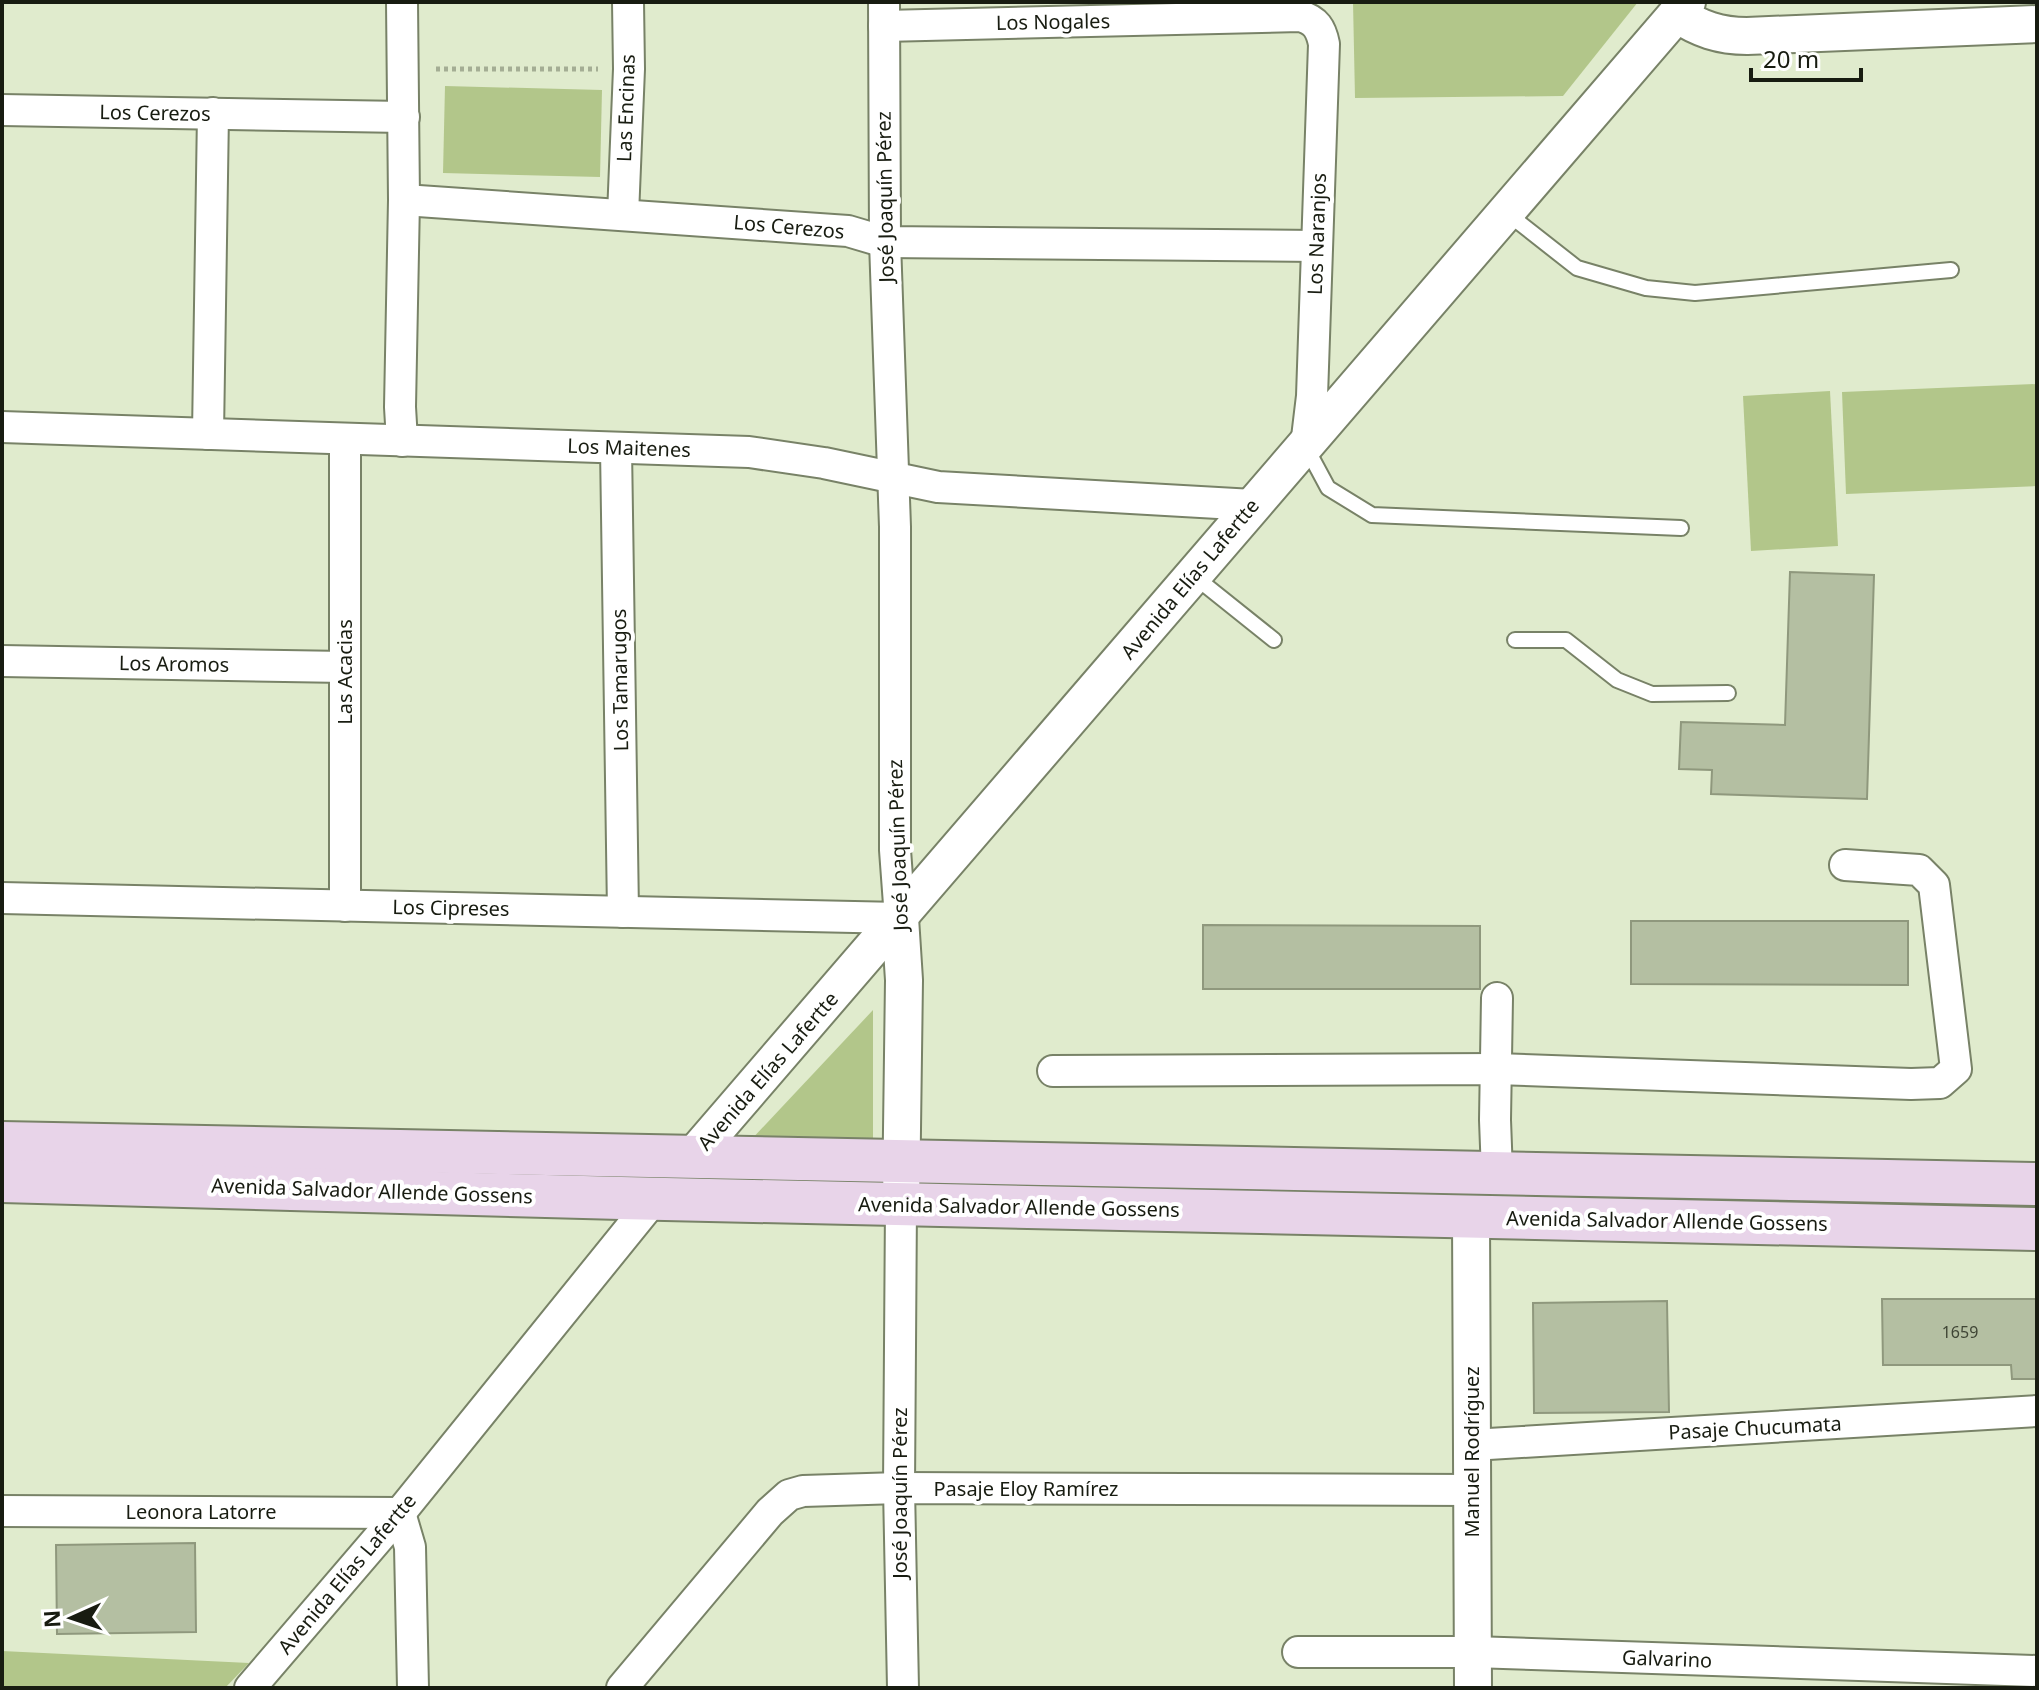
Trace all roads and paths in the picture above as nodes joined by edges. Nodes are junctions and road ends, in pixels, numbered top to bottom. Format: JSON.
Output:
{"nodes":[{"id":1,"x":402,"y":2,"type":"edge"},
{"id":2,"x":628,"y":2,"type":"edge"},
{"id":3,"x":1682,"y":8,"type":"edge"},
{"id":4,"x":1137,"y":11,"type":"edge"},
{"id":5,"x":884,"y":14,"type":"edge"},
{"id":6,"x":1316,"y":24,"type":"joint"},
{"id":7,"x":2037,"y":24,"type":"edge"},
{"id":8,"x":403,"y":69,"type":"junction"},
{"id":9,"x":629,"y":69,"type":"junction"},
{"id":10,"x":2,"y":110,"type":"edge"},
{"id":11,"x":213,"y":113,"type":"junction"},
{"id":12,"x":404,"y":117,"type":"junction"},
{"id":13,"x":404,"y":200,"type":"junction"},
{"id":14,"x":1506,"y":212,"type":"junction"},
{"id":15,"x":623,"y":215,"type":"junction"},
{"id":16,"x":885,"y":242,"type":"junction"},
{"id":17,"x":1317,"y":246,"type":"junction"},
{"id":18,"x":1951,"y":270,"type":"dead end"},
{"id":19,"x":2,"y":427,"type":"edge"},
{"id":20,"x":208,"y":434,"type":"junction"},
{"id":21,"x":345,"y":439,"type":"junction"},
{"id":22,"x":402,"y":441,"type":"junction"},
{"id":23,"x":1306,"y":446,"type":"junction"},
{"id":24,"x":616,"y":448,"type":"junction"},
{"id":25,"x":893,"y":478,"type":"junction"},
{"id":26,"x":1253,"y":505,"type":"junction"},
{"id":27,"x":1681,"y":528,"type":"dead end"},
{"id":28,"x":1194,"y":576,"type":"junction"},
{"id":29,"x":1274,"y":640,"type":"dead end"},
{"id":30,"x":1515,"y":640,"type":"dead end"},
{"id":31,"x":2,"y":661,"type":"edge"},
{"id":32,"x":345,"y":667,"type":"junction"},
{"id":33,"x":1728,"y":693,"type":"dead end"},
{"id":34,"x":1845,"y":865,"type":"dead end"},
{"id":35,"x":2,"y":898,"type":"edge"},
{"id":36,"x":345,"y":906,"type":"junction"},
{"id":37,"x":623,"y":912,"type":"junction"},
{"id":38,"x":900,"y":918,"type":"junction"},
{"id":39,"x":1497,"y":998,"type":"dead end"},
{"id":40,"x":1496,"y":1069,"type":"junction"},
{"id":41,"x":1053,"y":1071,"type":"dead end"},
{"id":42,"x":2,"y":1143,"type":"edge"},
{"id":43,"x":693,"y":1156,"type":"junction"},
{"id":44,"x":901,"y":1161,"type":"junction"},
{"id":45,"x":1497,"y":1173,"type":"junction"},
{"id":46,"x":2,"y":1181,"type":"edge"},
{"id":47,"x":2037,"y":1184,"type":"edge"},
{"id":48,"x":654,"y":1199,"type":"junction"},
{"id":49,"x":901,"y":1204,"type":"junction"},
{"id":50,"x":1471,"y":1216,"type":"junction"},
{"id":51,"x":2037,"y":1229,"type":"edge"},
{"id":52,"x":2037,"y":1411,"type":"edge"},
{"id":53,"x":1472,"y":1445,"type":"junction"},
{"id":54,"x":899,"y":1488,"type":"junction"},
{"id":55,"x":1472,"y":1490,"type":"junction"},
{"id":56,"x":2,"y":1511,"type":"edge"},
{"id":57,"x":400,"y":1513,"type":"junction"},
{"id":58,"x":1298,"y":1652,"type":"dead end"},
{"id":59,"x":1473,"y":1652,"type":"junction"},
{"id":60,"x":2037,"y":1671,"type":"edge"},
{"id":61,"x":250,"y":1688,"type":"edge"},
{"id":62,"x":413,"y":1688,"type":"edge"},
{"id":63,"x":622,"y":1688,"type":"edge"},
{"id":64,"x":903,"y":1688,"type":"edge"},
{"id":65,"x":1473,"y":1688,"type":"edge"}],
"edges":[{"from":1,"to":8,"type":"street"},
{"from":2,"to":9,"type":"street","name":"Las Encinas"},
{"from":3,"to":7,"type":"street"},
{"from":3,"to":14,"type":"street","name":"Avenida Elías Lafertte"},
{"from":4,"to":5,"type":"street","name":"Los Nogales"},
{"from":4,"to":6,"type":"street","name":"Los Nogales"},
{"from":5,"to":16,"type":"street","name":"José Joaquín Pérez"},
{"from":6,"to":17,"type":"street","name":"Los Naranjos"},
{"from":8,"to":9,"type":"path"},
{"from":8,"to":12,"type":"street"},
{"from":9,"to":15,"type":"street","name":"Las Encinas"},
{"from":10,"to":11,"type":"street","name":"Los Cerezos"},
{"from":11,"to":12,"type":"street","name":"Los Cerezos"},
{"from":11,"to":20,"type":"street"},
{"from":12,"to":13,"type":"street"},
{"from":13,"to":15,"type":"street","name":"Los Cerezos"},
{"from":13,"to":22,"type":"street"},
{"from":14,"to":18,"type":"lane"},
{"from":14,"to":23,"type":"street","name":"Avenida Elías Lafertte"},
{"from":15,"to":16,"type":"street","name":"Los Cerezos"},
{"from":16,"to":17,"type":"street","name":"Los Cerezos"},
{"from":16,"to":25,"type":"street","name":"José Joaquín Pérez"},
{"from":17,"to":23,"type":"street","name":"Los Naranjos"},
{"from":19,"to":20,"type":"street","name":"Los Maitenes"},
{"from":20,"to":21,"type":"street","name":"Los Maitenes"},
{"from":21,"to":22,"type":"street","name":"Los Maitenes"},
{"from":21,"to":32,"type":"street","name":"Las Acacias"},
{"from":22,"to":24,"type":"street","name":"Los Maitenes"},
{"from":23,"to":26,"type":"street","name":"Avenida Elías Lafertte"},
{"from":23,"to":27,"type":"lane"},
{"from":24,"to":25,"type":"street","name":"Los Maitenes"},
{"from":24,"to":37,"type":"street","name":"Los Tamarugos"},
{"from":25,"to":26,"type":"street","name":"Los Maitenes"},
{"from":25,"to":38,"type":"street","name":"José Joaquín Pérez"},
{"from":26,"to":28,"type":"street","name":"Avenida Elías Lafertte"},
{"from":28,"to":29,"type":"lane"},
{"from":28,"to":38,"type":"street","name":"Avenida Elías Lafertte"},
{"from":30,"to":33,"type":"lane"},
{"from":31,"to":32,"type":"street","name":"Los Aromos"},
{"from":32,"to":36,"type":"street","name":"Las Acacias"},
{"from":34,"to":40,"type":"street"},
{"from":35,"to":36,"type":"street","name":"Los Cipreses"},
{"from":36,"to":37,"type":"street","name":"Los Cipreses"},
{"from":37,"to":38,"type":"street","name":"Los Cipreses"},
{"from":38,"to":43,"type":"street","name":"Avenida Elías Lafertte"},
{"from":38,"to":44,"type":"street","name":"José Joaquín Pérez"},
{"from":39,"to":40,"type":"street"},
{"from":40,"to":41,"type":"street"},
{"from":40,"to":45,"type":"street"},
{"from":42,"to":43,"type":"main road","name":"Avenida Salvador Allende Gossens"},
{"from":43,"to":44,"type":"main road","name":"Avenida Salvador Allende Gossens"},
{"from":44,"to":45,"type":"main road","name":"Avenida Salvador Allende Gossens"},
{"from":44,"to":49,"type":"street","name":"José Joaquín Pérez"},
{"from":45,"to":47,"type":"main road","name":"Avenida Salvador Allende Gossens"},
{"from":46,"to":48,"type":"main road","name":"Avenida Salvador Allende Gossens"},
{"from":48,"to":49,"type":"main road","name":"Avenida Salvador Allende Gossens"},
{"from":48,"to":57,"type":"street","name":"Avenida Elías Lafertte"},
{"from":49,"to":50,"type":"main road","name":"Avenida Salvador Allende Gossens"},
{"from":49,"to":54,"type":"street","name":"José Joaquín Pérez"},
{"from":50,"to":51,"type":"main road","name":"Avenida Salvador Allende Gossens"},
{"from":50,"to":53,"type":"street","name":"Manuel Rodríguez"},
{"from":52,"to":53,"type":"street","name":"Pasaje Chucumata"},
{"from":53,"to":55,"type":"street","name":"Manuel Rodríguez"},
{"from":54,"to":55,"type":"street","name":"Pasaje Eloy Ramírez"},
{"from":54,"to":63,"type":"street","name":"Pasaje Eloy Ramírez"},
{"from":54,"to":64,"type":"street","name":"José Joaquín Pérez"},
{"from":55,"to":59,"type":"street","name":"Manuel Rodríguez"},
{"from":56,"to":57,"type":"street","name":"Leonora Latorre"},
{"from":57,"to":61,"type":"street","name":"Avenida Elías Lafertte"},
{"from":57,"to":62,"type":"street"},
{"from":58,"to":59,"type":"street","name":"Galvarino"},
{"from":59,"to":60,"type":"street","name":"Galvarino"},
{"from":59,"to":65,"type":"street","name":"Manuel Rodríguez"}]}
